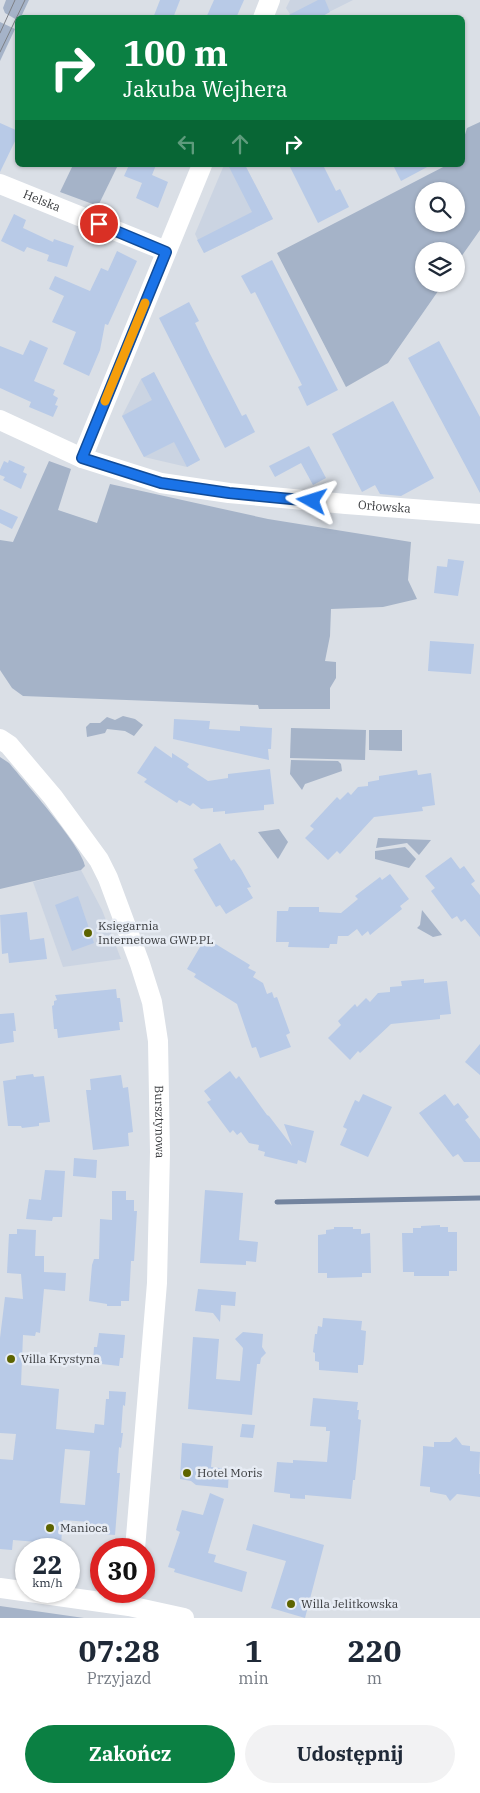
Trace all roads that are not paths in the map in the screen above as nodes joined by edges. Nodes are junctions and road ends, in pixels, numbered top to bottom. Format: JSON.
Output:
{"nodes":[{"id":1,"x":270,"y":0,"type":"edge"},
{"id":2,"x":264,"y":15,"type":"edge"},
{"id":3,"x":201,"y":167,"type":"edge"},
{"id":4,"x":0,"y":184,"type":"edge"},
{"id":5,"x":166,"y":252,"type":"junction"},
{"id":6,"x":0,"y":420,"type":"edge"},
{"id":7,"x":82,"y":458,"type":"junction"},
{"id":8,"x":480,"y":514,"type":"edge"},
{"id":9,"x":0,"y":740,"type":"edge"},
{"id":10,"x":135,"y":1538,"type":"edge"},
{"id":11,"x":0,"y":1588,"type":"edge"},
{"id":12,"x":90,"y":1596,"type":"edge"},
{"id":13,"x":141,"y":1603,"type":"edge"},
{"id":14,"x":184,"y":1618,"type":"edge"}],
"edges":[{"from":1,"to":2,"type":"street"},
{"from":3,"to":5,"type":"street"},
{"from":4,"to":5,"type":"street","name":"Helska"},
{"from":5,"to":7,"type":"street"},
{"from":6,"to":7,"type":"street","name":"Orłowska"},
{"from":7,"to":8,"type":"street","name":"Orłowska"},
{"from":9,"to":10,"type":"street","name":"Bursztynowa"},
{"from":11,"to":12,"type":"street"},
{"from":13,"to":14,"type":"street"}]}
